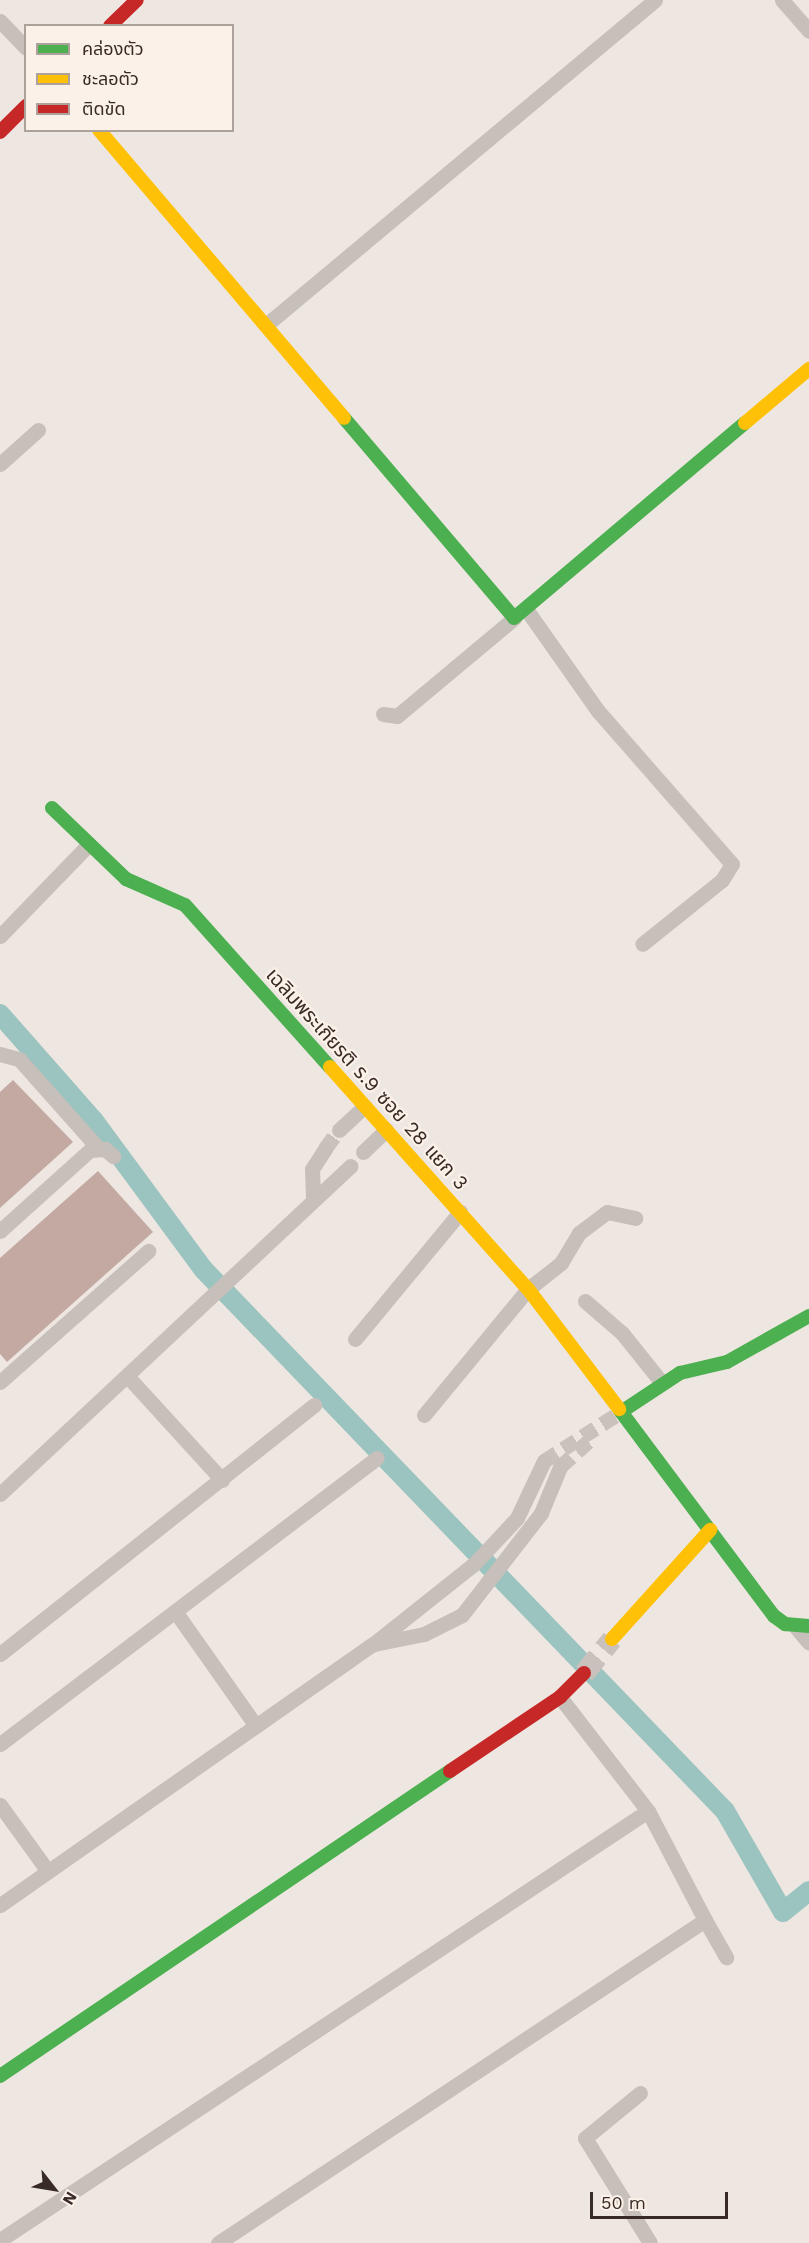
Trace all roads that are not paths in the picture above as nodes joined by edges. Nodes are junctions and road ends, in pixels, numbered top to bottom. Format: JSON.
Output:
{"nodes":[{"id":1,"x":137,"y":0,"type":"edge"},
{"id":2,"x":655,"y":0,"type":"edge"},
{"id":3,"x":782,"y":0,"type":"edge"},
{"id":4,"x":0,"y":21,"type":"edge"},
{"id":5,"x":112,"y":24,"type":"edge"},
{"id":6,"x":809,"y":31,"type":"edge"},
{"id":7,"x":24,"y":46,"type":"edge"},
{"id":8,"x":24,"y":108,"type":"edge"},
{"id":9,"x":0,"y":132,"type":"edge"},
{"id":10,"x":101,"y":132,"type":"edge"},
{"id":11,"x":266,"y":325,"type":"junction"},
{"id":12,"x":809,"y":369,"type":"edge"},
{"id":13,"x":38,"y":430,"type":"dead end"},
{"id":14,"x":0,"y":464,"type":"edge"},
{"id":15,"x":520,"y":613,"type":"junction"},
{"id":16,"x":383,"y":714,"type":"dead end"},
{"id":17,"x":52,"y":808,"type":"dead end"},
{"id":18,"x":89,"y":844,"type":"junction"},
{"id":19,"x":0,"y":936,"type":"edge"},
{"id":20,"x":642,"y":944,"type":"dead end"},
{"id":21,"x":0,"y":1041,"type":"edge"},
{"id":22,"x":5,"y":1054,"type":"edge"},
{"id":23,"x":365,"y":1106,"type":"junction"},
{"id":24,"x":339,"y":1130,"type":"tunnel mouth"},
{"id":25,"x":386,"y":1130,"type":"junction"},
{"id":26,"x":98,"y":1148,"type":"junction"},
{"id":27,"x":325,"y":1149,"type":"tunnel mouth"},
{"id":28,"x":363,"y":1152,"type":"dead end"},
{"id":29,"x":113,"y":1156,"type":"dead end"},
{"id":30,"x":351,"y":1166,"type":"dead end"},
{"id":31,"x":313,"y":1197,"type":"junction"},
{"id":32,"x":460,"y":1212,"type":"junction"},
{"id":33,"x":635,"y":1218,"type":"dead end"},
{"id":34,"x":0,"y":1231,"type":"edge"},
{"id":35,"x":148,"y":1251,"type":"dead end"},
{"id":36,"x":528,"y":1289,"type":"junction"},
{"id":37,"x":585,"y":1301,"type":"dead end"},
{"id":38,"x":809,"y":1316,"type":"edge"},
{"id":39,"x":355,"y":1339,"type":"dead end"},
{"id":40,"x":129,"y":1378,"type":"junction"},
{"id":41,"x":0,"y":1382,"type":"edge"},
{"id":42,"x":662,"y":1383,"type":"junction"},
{"id":43,"x":314,"y":1405,"type":"dead end"},
{"id":44,"x":621,"y":1412,"type":"junction"},
{"id":45,"x":424,"y":1415,"type":"dead end"},
{"id":46,"x":377,"y":1458,"type":"dead end"},
{"id":47,"x":544,"y":1461,"type":"tunnel mouth"},
{"id":48,"x":560,"y":1467,"type":"tunnel mouth"},
{"id":49,"x":222,"y":1480,"type":"junction"},
{"id":50,"x":0,"y":1494,"type":"edge"},
{"id":51,"x":710,"y":1530,"type":"junction"},
{"id":52,"x":177,"y":1614,"type":"junction"},
{"id":53,"x":802,"y":1625,"type":"edge"},
{"id":54,"x":612,"y":1640,"type":"tunnel mouth"},
{"id":55,"x":809,"y":1643,"type":"edge"},
{"id":56,"x":372,"y":1645,"type":"junction"},
{"id":57,"x":0,"y":1654,"type":"edge"},
{"id":58,"x":584,"y":1673,"type":"tunnel mouth"},
{"id":59,"x":560,"y":1697,"type":"junction"},
{"id":60,"x":256,"y":1726,"type":"junction"},
{"id":61,"x":0,"y":1744,"type":"edge"},
{"id":62,"x":0,"y":1805,"type":"edge"},
{"id":63,"x":648,"y":1812,"type":"junction"},
{"id":64,"x":48,"y":1870,"type":"junction"},
{"id":65,"x":0,"y":1905,"type":"edge"},
{"id":66,"x":705,"y":1920,"type":"junction"},
{"id":67,"x":726,"y":1957,"type":"dead end"},
{"id":68,"x":0,"y":2076,"type":"edge"},
{"id":69,"x":640,"y":2093,"type":"dead end"},
{"id":70,"x":0,"y":2240,"type":"edge"},
{"id":71,"x":218,"y":2243,"type":"edge"},
{"id":72,"x":650,"y":2243,"type":"edge"}],
"edges":[{"from":1,"to":5,"type":"street"},
{"from":2,"to":11,"type":"street"},
{"from":3,"to":6,"type":"street"},
{"from":4,"to":7,"type":"street"},
{"from":8,"to":9,"type":"street"},
{"from":10,"to":11,"type":"street"},
{"from":11,"to":15,"type":"street"},
{"from":12,"to":15,"type":"street"},
{"from":13,"to":14,"type":"street"},
{"from":15,"to":16,"type":"street"},
{"from":15,"to":20,"type":"street"},
{"from":17,"to":18,"type":"street","name":"เฉลิมพระเกียรติ ร.9 ซอย 28 แยก 3"},
{"from":18,"to":19,"type":"street"},
{"from":18,"to":23,"type":"street","name":"เฉลิมพระเกียรติ ร.9 ซอย 28 แยก 3"},
{"from":21,"to":22,"type":"street"},
{"from":22,"to":26,"type":"street"},
{"from":23,"to":24,"type":"street"},
{"from":23,"to":25,"type":"street","name":"เฉลิมพระเกียรติ ร.9 ซอย 28 แยก 3"},
{"from":25,"to":28,"type":"street"},
{"from":25,"to":32,"type":"street","name":"เฉลิมพระเกียรติ ร.9 ซอย 28 แยก 3"},
{"from":26,"to":29,"type":"street"},
{"from":26,"to":34,"type":"street"},
{"from":27,"to":31,"type":"street"},
{"from":30,"to":31,"type":"street"},
{"from":31,"to":40,"type":"street"},
{"from":32,"to":36,"type":"street","name":"เฉลิมพระเกียรติ ร.9 ซอย 28 แยก 3"},
{"from":32,"to":39,"type":"street"},
{"from":33,"to":36,"type":"street"},
{"from":35,"to":41,"type":"street"},
{"from":36,"to":44,"type":"street","name":"เฉลิมพระเกียรติ ร.9 ซอย 28 แยก 3"},
{"from":36,"to":45,"type":"street"},
{"from":37,"to":42,"type":"street"},
{"from":38,"to":42,"type":"street"},
{"from":40,"to":49,"type":"street"},
{"from":40,"to":50,"type":"street"},
{"from":42,"to":44,"type":"street"},
{"from":43,"to":49,"type":"street"},
{"from":44,"to":51,"type":"street","name":"เฉลิมพระเกียรติ ร.9 ซอย 28 แยก 3"},
{"from":46,"to":52,"type":"street"},
{"from":47,"to":56,"type":"street"},
{"from":48,"to":56,"type":"street"},
{"from":49,"to":57,"type":"street"},
{"from":51,"to":53,"type":"street","name":"เฉลิมพระเกียรติ ร.9 ซอย 28 แยก 3"},
{"from":51,"to":54,"type":"street"},
{"from":52,"to":60,"type":"street"},
{"from":52,"to":61,"type":"street"},
{"from":53,"to":55,"type":"street"},
{"from":56,"to":60,"type":"street"},
{"from":58,"to":59,"type":"street"},
{"from":59,"to":63,"type":"street"},
{"from":59,"to":68,"type":"street"},
{"from":60,"to":64,"type":"street"},
{"from":62,"to":64,"type":"street"},
{"from":63,"to":66,"type":"street"},
{"from":63,"to":70,"type":"street"},
{"from":64,"to":65,"type":"street"},
{"from":66,"to":67,"type":"street"},
{"from":66,"to":71,"type":"street"},
{"from":69,"to":72,"type":"street"}]}
